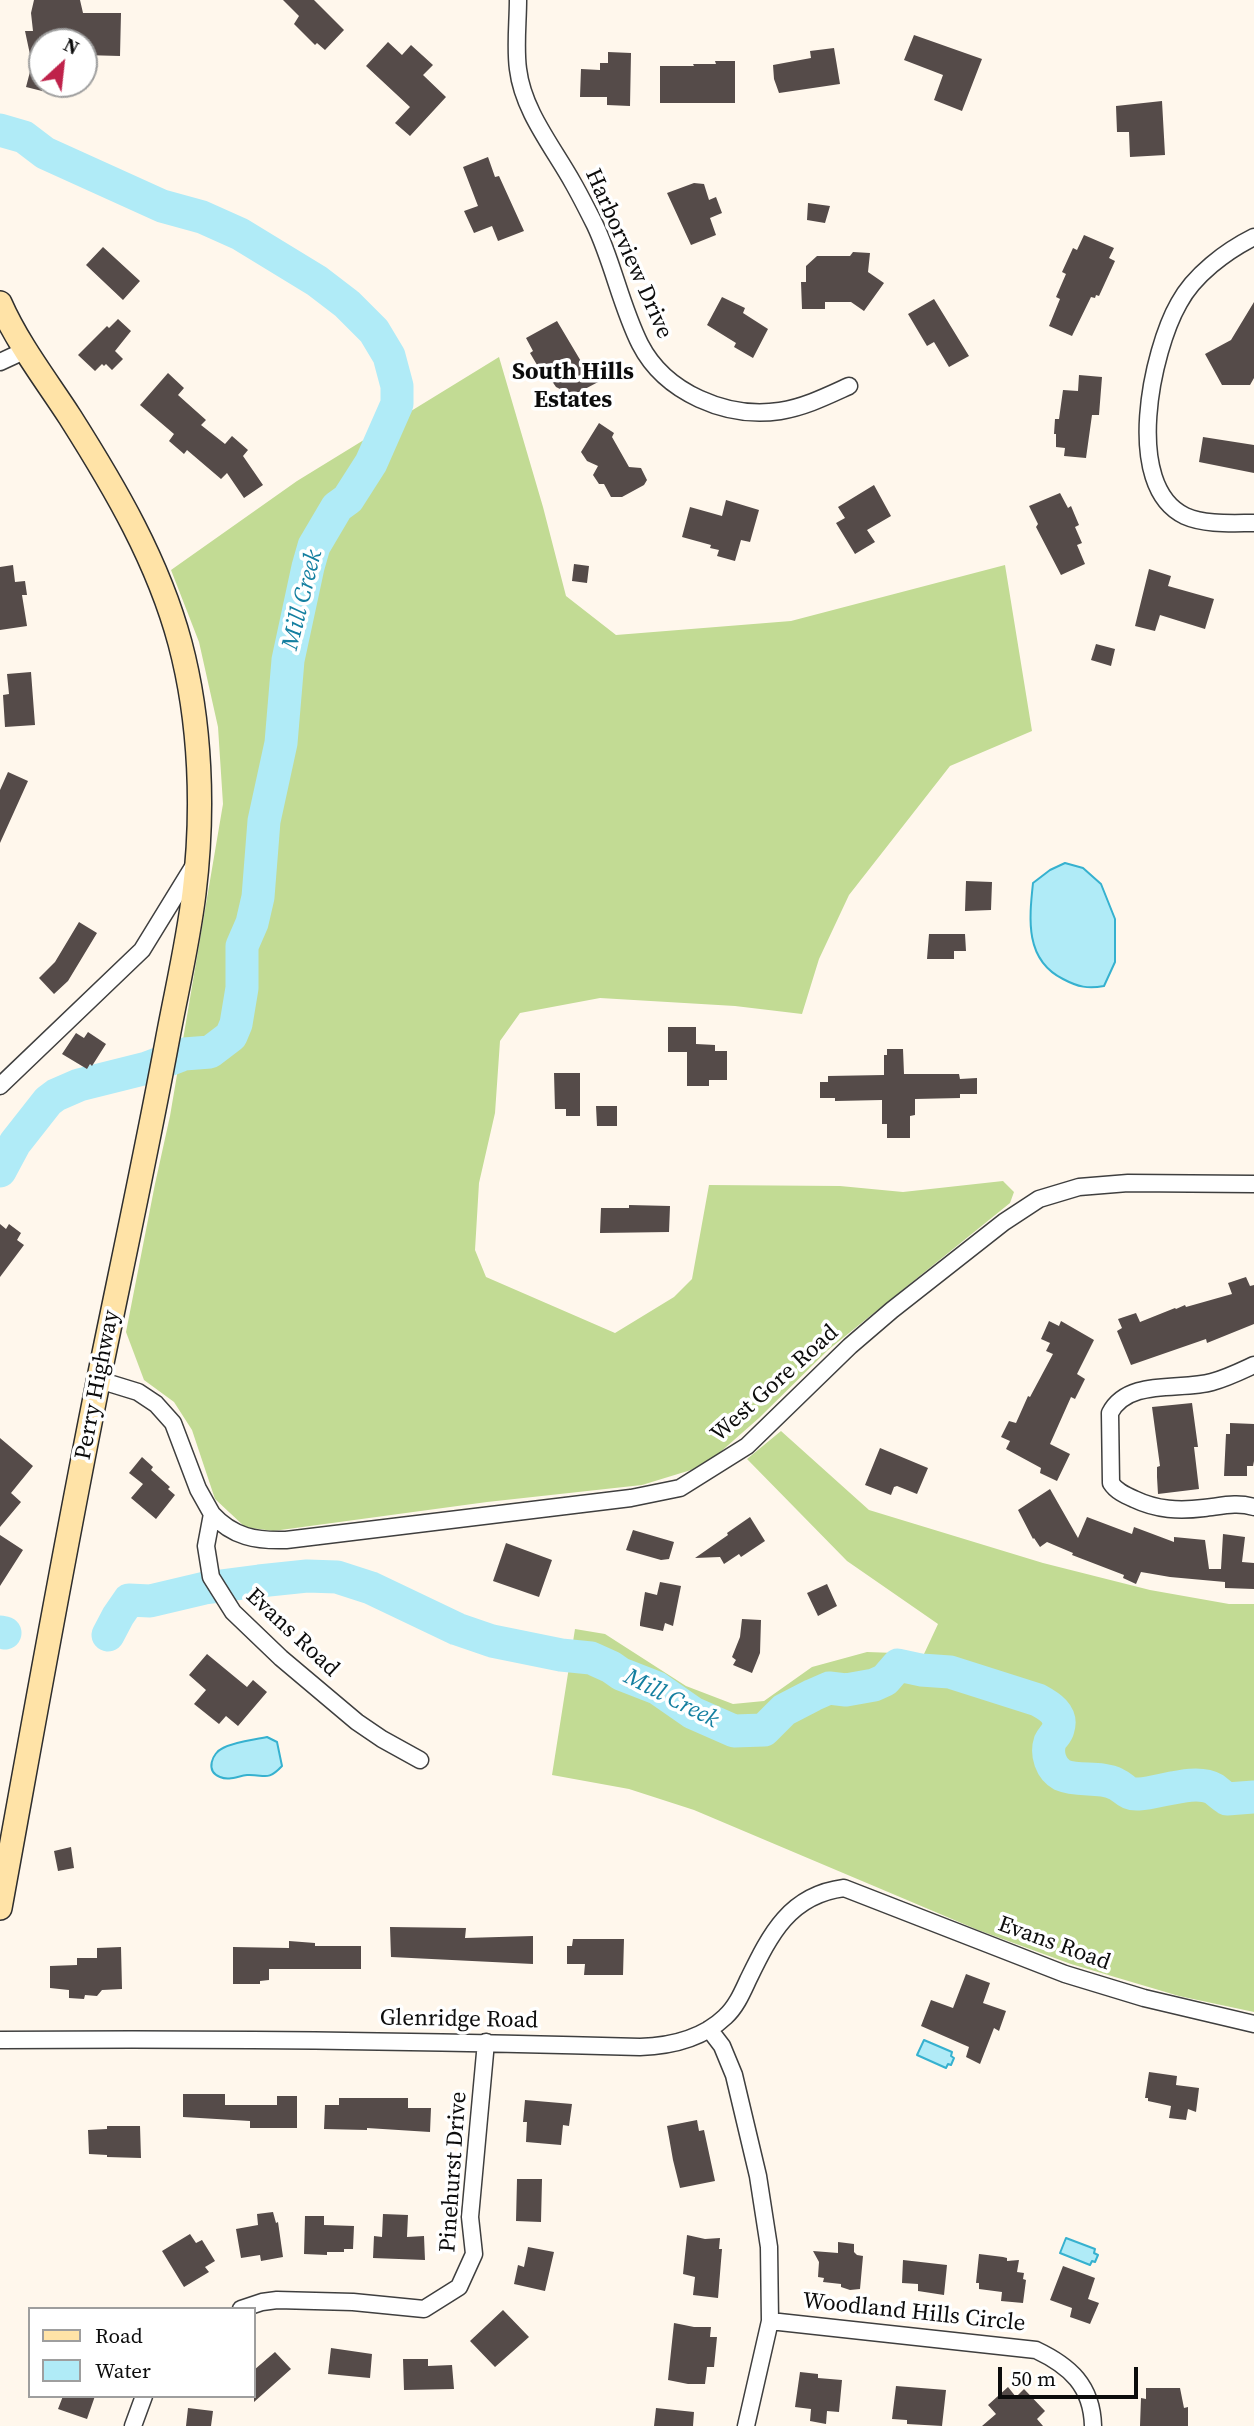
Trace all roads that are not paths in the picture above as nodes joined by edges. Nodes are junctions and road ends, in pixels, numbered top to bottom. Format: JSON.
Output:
{"nodes":[{"id":1,"x":518,"y":0,"type":"edge"},
{"id":2,"x":1254,"y":237,"type":"edge"},
{"id":3,"x":0,"y":303,"type":"edge"},
{"id":4,"x":26,"y":351,"type":"junction"},
{"id":5,"x":0,"y":362,"type":"edge"},
{"id":6,"x":849,"y":386,"type":"dead end"},
{"id":7,"x":1254,"y":523,"type":"edge"},
{"id":8,"x":196,"y":862,"type":"junction"},
{"id":9,"x":0,"y":1086,"type":"edge"},
{"id":10,"x":1254,"y":1184,"type":"edge"},
{"id":11,"x":1254,"y":1365,"type":"edge"},
{"id":12,"x":99,"y":1380,"type":"junction"},
{"id":13,"x":1254,"y":1507,"type":"edge"},
{"id":14,"x":212,"y":1514,"type":"junction"},
{"id":15,"x":420,"y":1760,"type":"dead end"},
{"id":16,"x":844,"y":1888,"type":"joint"},
{"id":17,"x":0,"y":1908,"type":"edge"},
{"id":18,"x":1254,"y":2024,"type":"edge"},
{"id":19,"x":709,"y":2029,"type":"junction"},
{"id":20,"x":0,"y":2040,"type":"edge"},
{"id":21,"x":486,"y":2042,"type":"junction"},
{"id":22,"x":247,"y":2307,"type":"edge"},
{"id":23,"x":770,"y":2321,"type":"junction"},
{"id":24,"x":143,"y":2398,"type":"edge"},
{"id":25,"x":134,"y":2426,"type":"edge"},
{"id":26,"x":746,"y":2426,"type":"edge"},
{"id":27,"x":1093,"y":2426,"type":"edge"}],
"edges":[{"from":1,"to":6,"type":"street","name":"Harborview Drive"},
{"from":2,"to":7,"type":"street"},
{"from":3,"to":4,"type":"main road","name":"Perry Highway"},
{"from":4,"to":5,"type":"street"},
{"from":4,"to":8,"type":"main road","name":"Perry Highway"},
{"from":8,"to":9,"type":"street"},
{"from":8,"to":12,"type":"main road","name":"Perry Highway"},
{"from":10,"to":14,"type":"street","name":"West Gore Road"},
{"from":11,"to":13,"type":"street"},
{"from":12,"to":14,"type":"street"},
{"from":12,"to":17,"type":"main road","name":"Perry Highway"},
{"from":14,"to":15,"type":"street","name":"Evans Road"},
{"from":16,"to":18,"type":"street","name":"Evans Road"},
{"from":16,"to":19,"type":"street","name":"Glenridge Road"},
{"from":19,"to":21,"type":"street","name":"Glenridge Road"},
{"from":19,"to":23,"type":"street","name":"Woodland Hills Circle"},
{"from":20,"to":21,"type":"street","name":"Glenridge Road"},
{"from":21,"to":22,"type":"street","name":"Pinehurst Drive"},
{"from":23,"to":26,"type":"street","name":"Woodland Hills Circle"},
{"from":23,"to":27,"type":"street","name":"Woodland Hills Circle"},
{"from":24,"to":25,"type":"street"}]}
